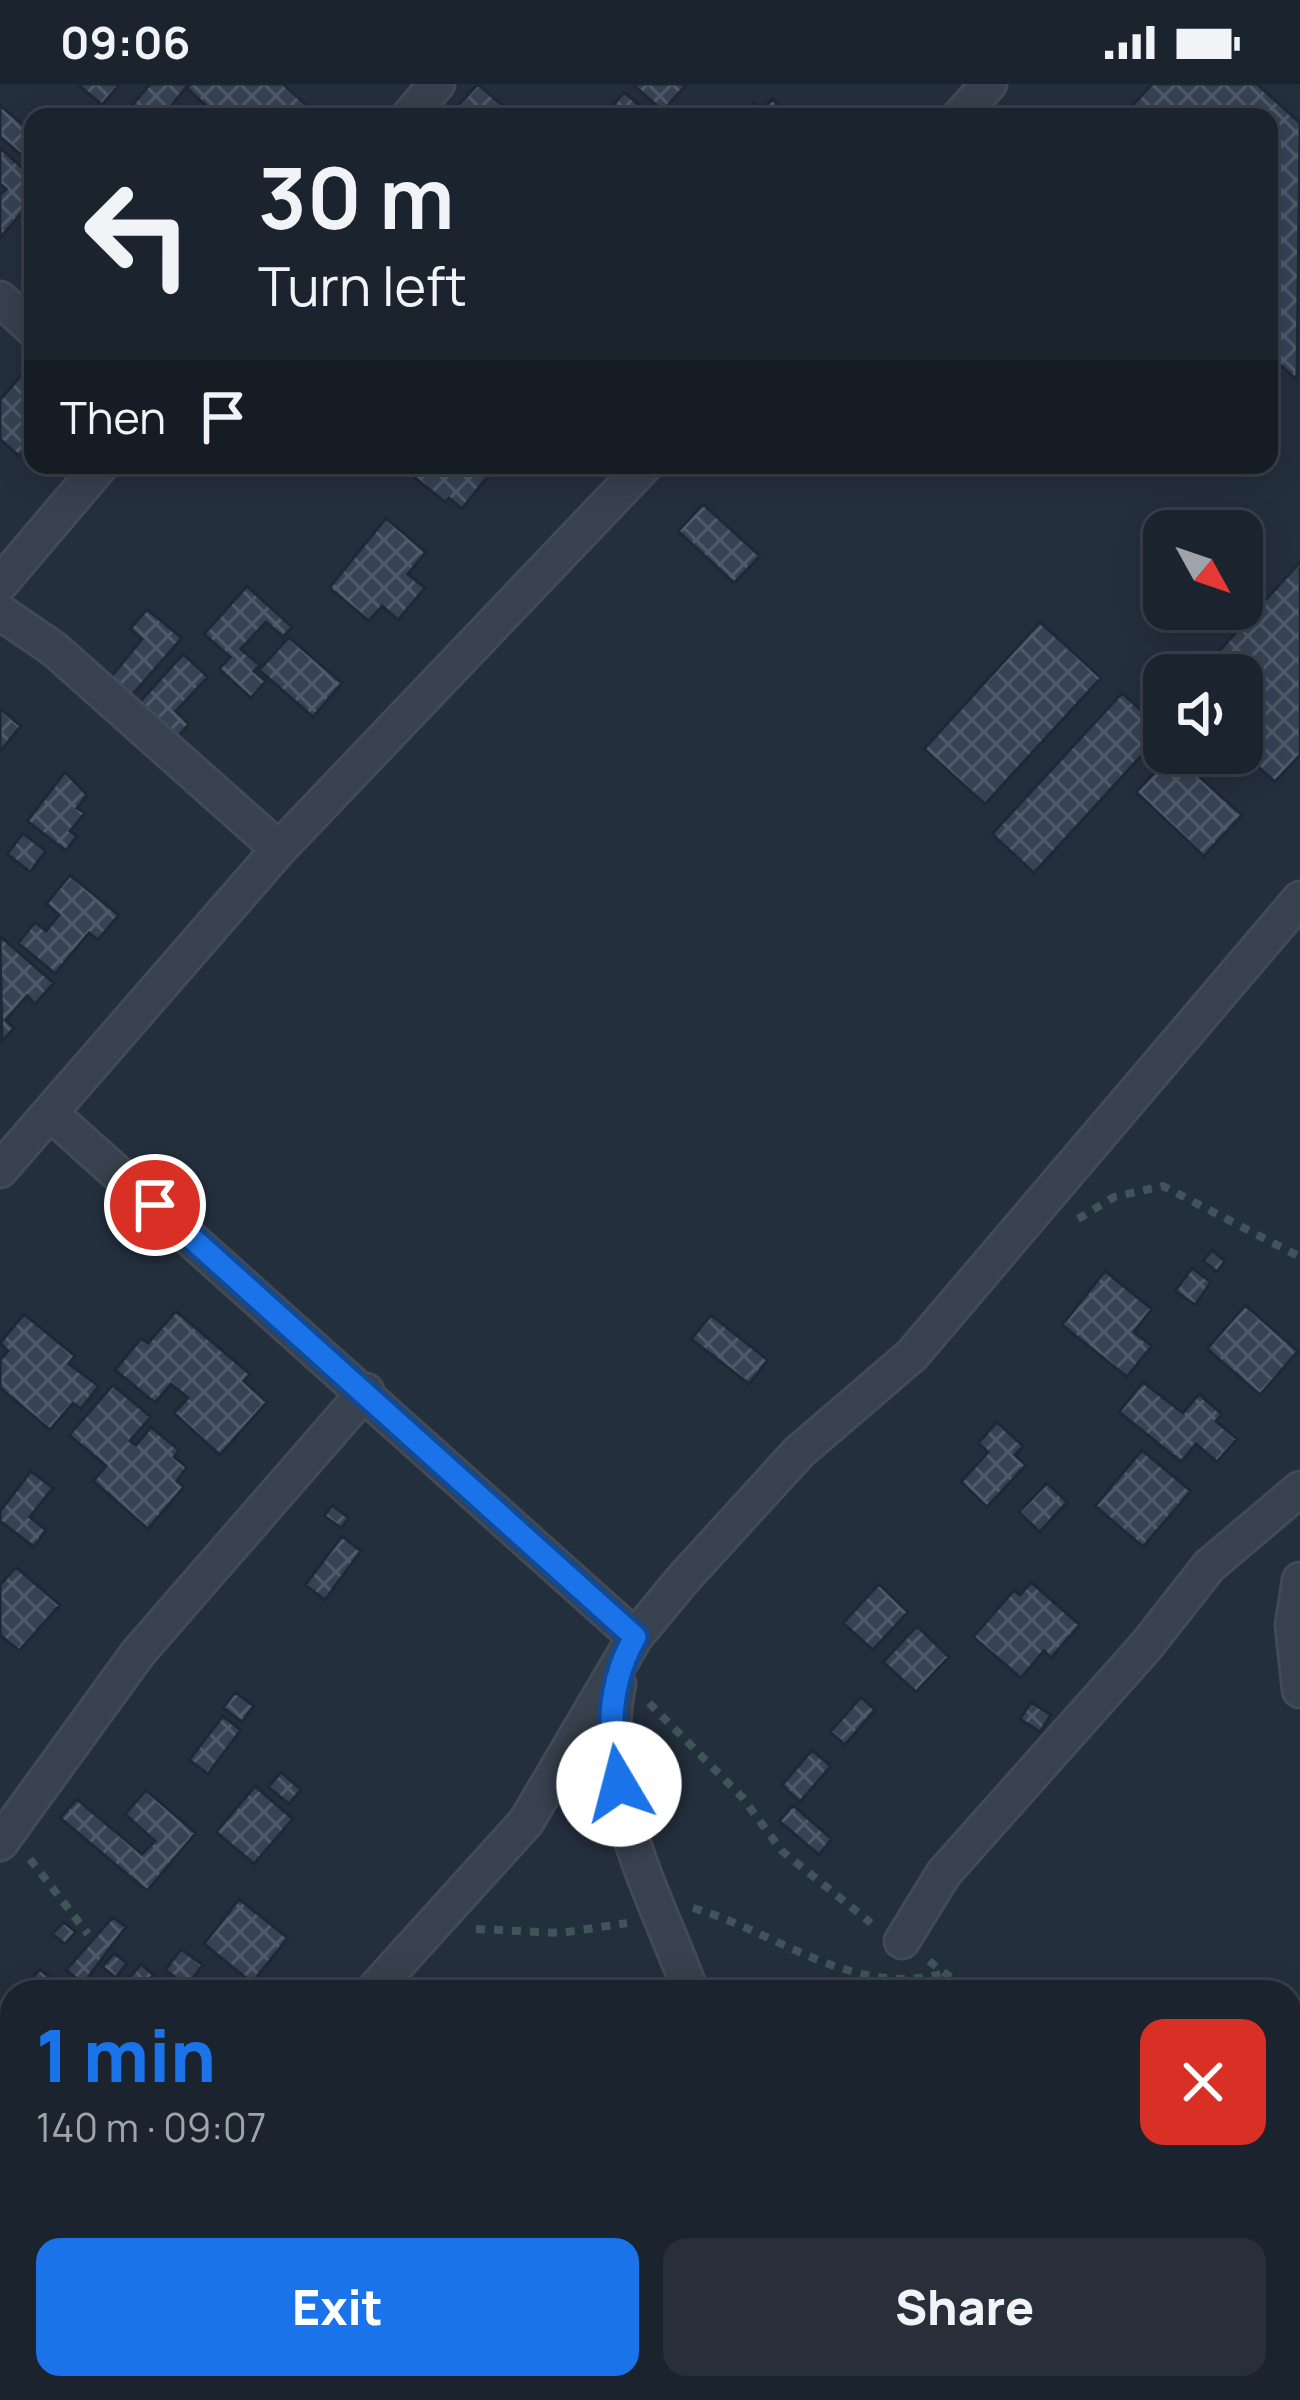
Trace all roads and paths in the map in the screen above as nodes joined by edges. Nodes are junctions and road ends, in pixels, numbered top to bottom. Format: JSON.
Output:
{"nodes":[{"id":1,"x":437,"y":84,"type":"edge"},
{"id":2,"x":988,"y":84,"type":"edge"},
{"id":3,"x":416,"y":108,"type":"edge"},
{"id":4,"x":967,"y":108,"type":"edge"},
{"id":5,"x":0,"y":298,"type":"edge"},
{"id":6,"x":24,"y":321,"type":"edge"},
{"id":7,"x":93,"y":474,"type":"edge"},
{"id":8,"x":636,"y":474,"type":"edge"},
{"id":9,"x":0,"y":584,"type":"edge"},
{"id":10,"x":0,"y":612,"type":"edge"},
{"id":11,"x":279,"y":849,"type":"junction"},
{"id":12,"x":1300,"y":899,"type":"edge"},
{"id":13,"x":50,"y":1113,"type":"junction"},
{"id":14,"x":0,"y":1170,"type":"edge"},
{"id":15,"x":1070,"y":1223,"type":"dead end"},
{"id":16,"x":1300,"y":1257,"type":"edge"},
{"id":17,"x":366,"y":1391,"type":"junction"},
{"id":18,"x":1300,"y":1489,"type":"edge"},
{"id":19,"x":1300,"y":1580,"type":"edge"},
{"id":20,"x":625,"y":1658,"type":"junction"},
{"id":21,"x":1300,"y":1690,"type":"edge"},
{"id":22,"x":9,"y":1833,"type":"edge"},
{"id":23,"x":657,"y":1910,"type":"junction"},
{"id":24,"x":466,"y":1930,"type":"dead end"},
{"id":25,"x":88,"y":1934,"type":"dead end"},
{"id":26,"x":902,"y":1941,"type":"junction"},
{"id":27,"x":941,"y":1974,"type":"junction"},
{"id":28,"x":383,"y":1980,"type":"edge"},
{"id":29,"x":686,"y":1980,"type":"edge"},
{"id":30,"x":951,"y":1980,"type":"edge"}],
"edges":[{"from":1,"to":3,"type":"street"},
{"from":2,"to":4,"type":"street"},
{"from":5,"to":6,"type":"street"},
{"from":7,"to":9,"type":"street"},
{"from":8,"to":11,"type":"street"},
{"from":10,"to":11,"type":"street"},
{"from":11,"to":13,"type":"street"},
{"from":12,"to":20,"type":"street"},
{"from":13,"to":14,"type":"street"},
{"from":13,"to":17,"type":"street"},
{"from":15,"to":16,"type":"path"},
{"from":17,"to":20,"type":"street"},
{"from":17,"to":22,"type":"street"},
{"from":18,"to":26,"type":"street"},
{"from":19,"to":21,"type":"street"},
{"from":20,"to":23,"type":"street"},
{"from":20,"to":26,"type":"path"},
{"from":20,"to":28,"type":"street"},
{"from":22,"to":25,"type":"path"},
{"from":23,"to":24,"type":"path"},
{"from":23,"to":27,"type":"path"},
{"from":23,"to":29,"type":"street"},
{"from":26,"to":27,"type":"path"},
{"from":27,"to":30,"type":"path"}]}
